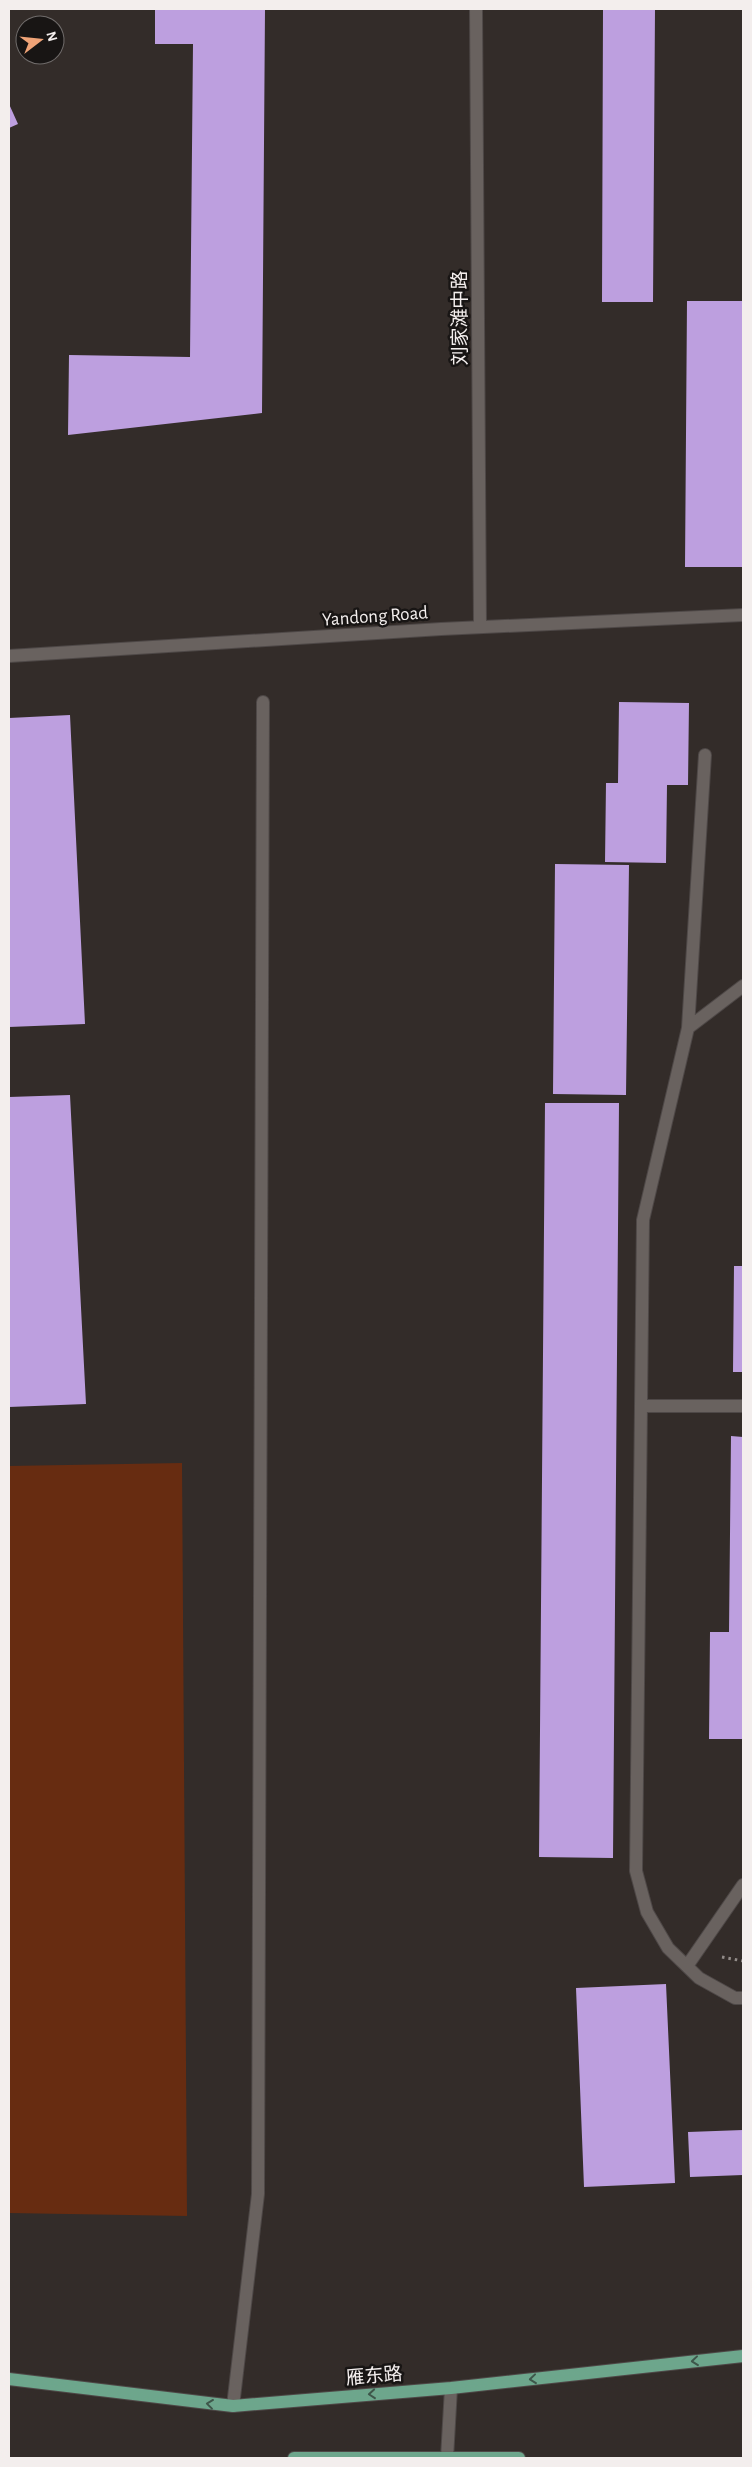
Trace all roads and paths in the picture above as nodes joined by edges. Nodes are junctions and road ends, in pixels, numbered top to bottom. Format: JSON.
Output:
{"nodes":[{"id":1,"x":476,"y":9,"type":"edge"},
{"id":2,"x":743,"y":615,"type":"edge"},
{"id":3,"x":480,"y":627,"type":"junction"},
{"id":4,"x":9,"y":656,"type":"edge"},
{"id":5,"x":264,"y":702,"type":"dead end"},
{"id":6,"x":705,"y":755,"type":"dead end"},
{"id":7,"x":743,"y":986,"type":"edge"},
{"id":8,"x":688,"y":1028,"type":"junction"},
{"id":9,"x":641,"y":1406,"type":"junction"},
{"id":10,"x":743,"y":1406,"type":"edge"},
{"id":11,"x":743,"y":1885,"type":"edge"},
{"id":12,"x":687,"y":1966,"type":"junction"},
{"id":13,"x":743,"y":1998,"type":"edge"},
{"id":14,"x":743,"y":2356,"type":"edge"},
{"id":15,"x":9,"y":2379,"type":"edge"},
{"id":16,"x":451,"y":2388,"type":"junction"},
{"id":17,"x":233,"y":2406,"type":"junction"},
{"id":18,"x":294,"y":2458,"type":"edge"},
{"id":19,"x":447,"y":2458,"type":"edge"},
{"id":20,"x":519,"y":2458,"type":"edge"}],
"edges":[{"from":1,"to":3,"type":"street","name":"刘家滩中路"},
{"from":2,"to":3,"type":"street","name":"Yandong Road"},
{"from":3,"to":4,"type":"street","name":"Yandong Road"},
{"from":5,"to":17,"type":"street"},
{"from":6,"to":8,"type":"street"},
{"from":7,"to":8,"type":"street"},
{"from":8,"to":9,"type":"street"},
{"from":9,"to":10,"type":"street"},
{"from":9,"to":12,"type":"street"},
{"from":11,"to":12,"type":"street"},
{"from":12,"to":13,"type":"street"},
{"from":14,"to":16,"type":"main road","name":"雁东路","one_way":true},
{"from":17,"to":15,"type":"main road","name":"雁东路","one_way":true},
{"from":16,"to":17,"type":"main road","name":"雁东路","one_way":true},
{"from":16,"to":19,"type":"street"},
{"from":18,"to":19,"type":"main road"},
{"from":19,"to":20,"type":"main road"}]}
